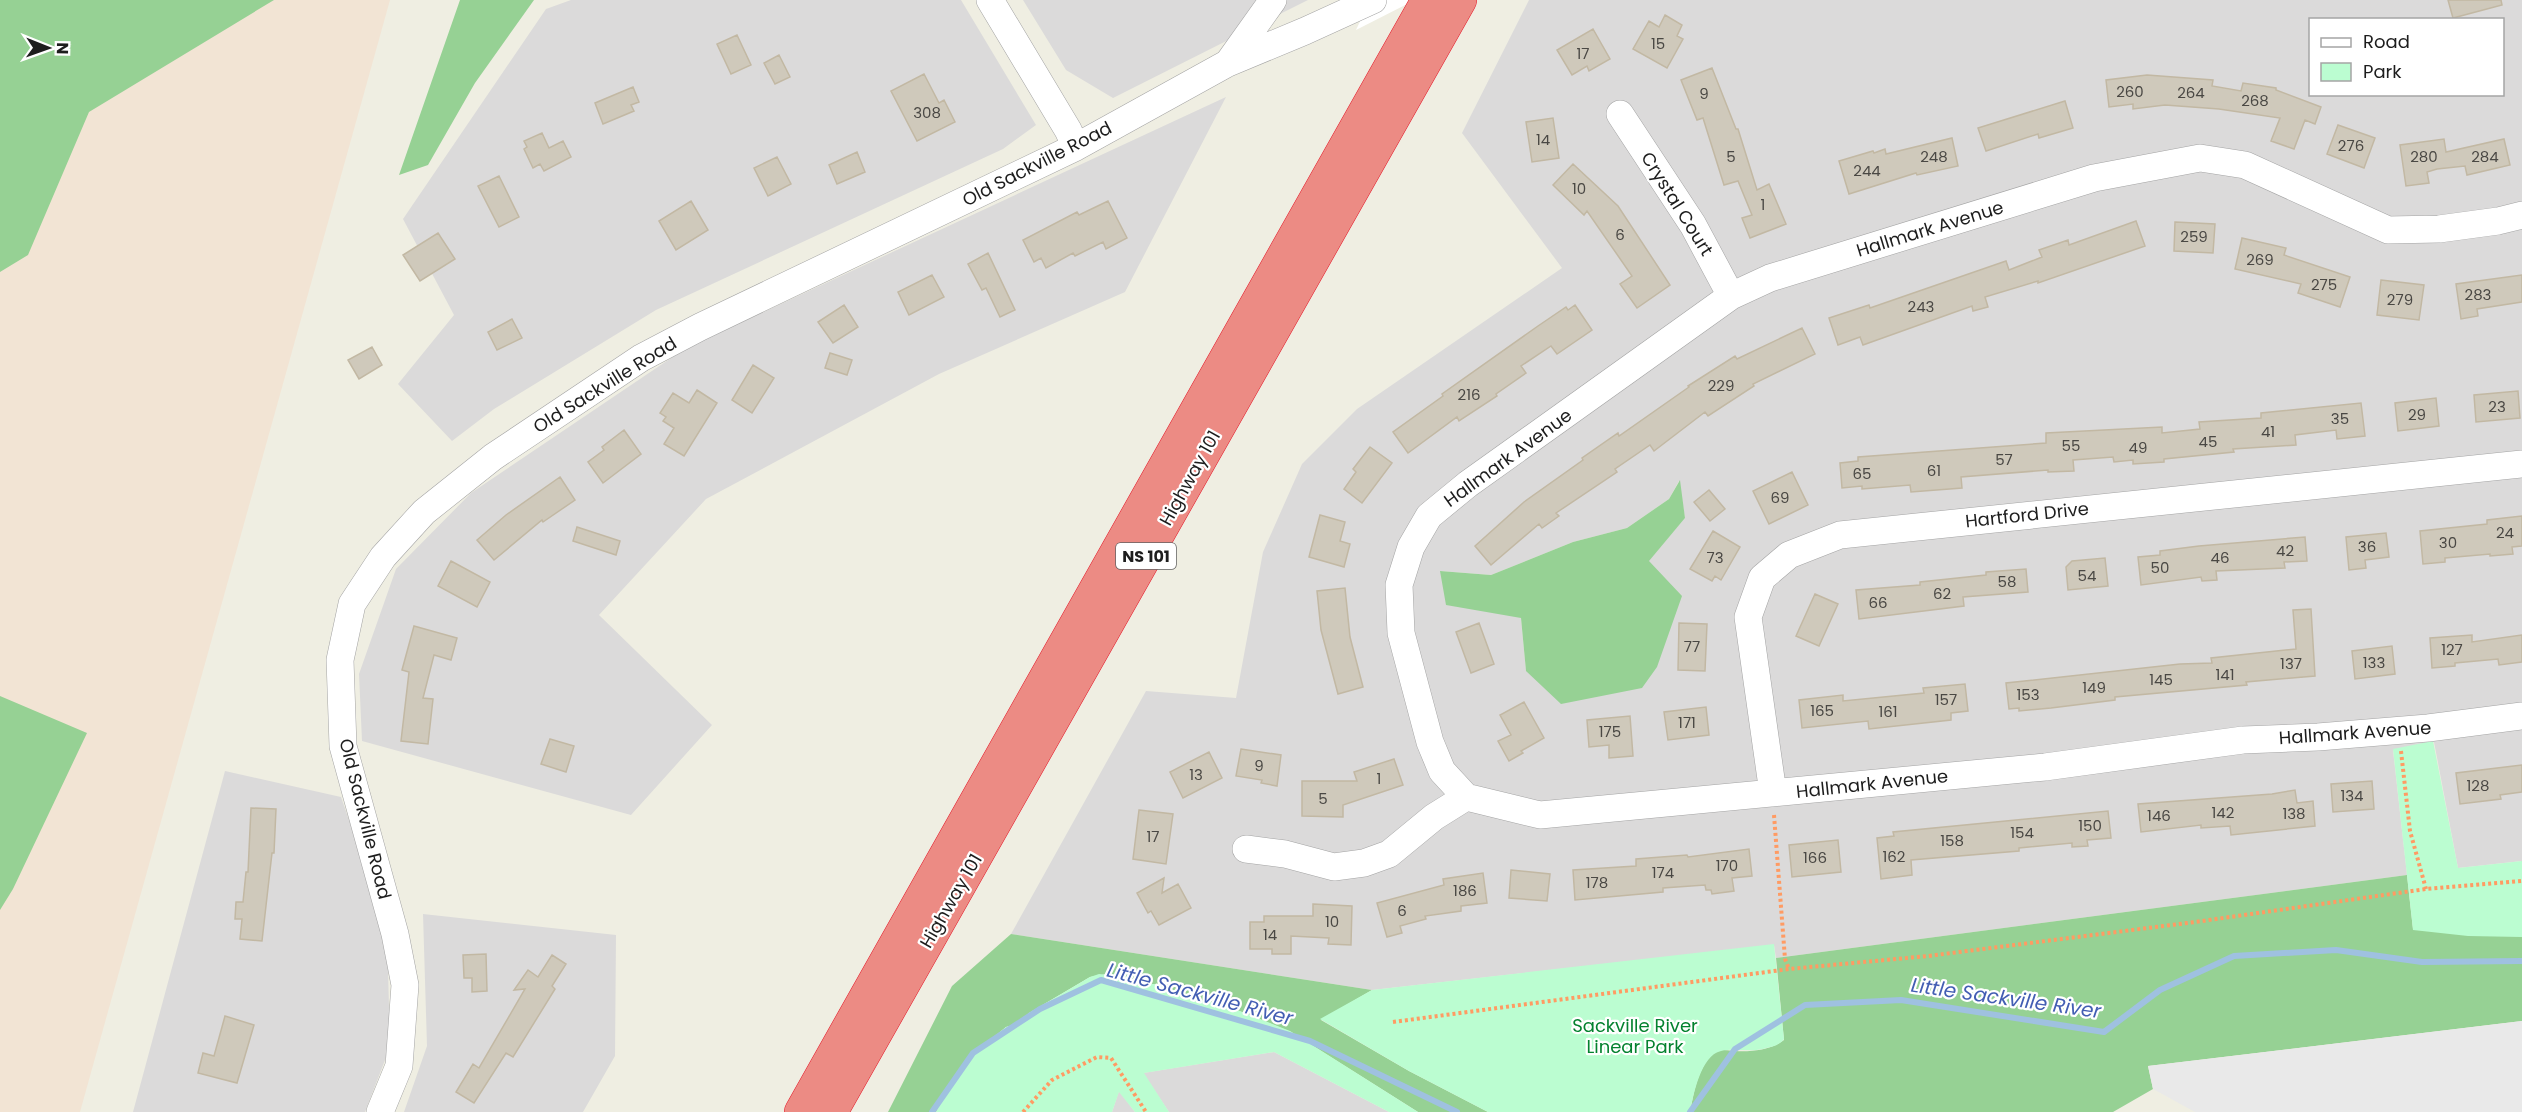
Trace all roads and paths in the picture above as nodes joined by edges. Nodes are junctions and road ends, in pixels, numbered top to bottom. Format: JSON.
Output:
{"nodes":[{"id":1,"x":990,"y":0,"type":"edge"},
{"id":2,"x":1273,"y":0,"type":"edge"},
{"id":3,"x":1373,"y":0,"type":"edge"},
{"id":4,"x":1428,"y":0,"type":"edge"},
{"id":5,"x":1460,"y":0,"type":"edge"},
{"id":6,"x":1228,"y":63,"type":"junction"},
{"id":7,"x":1620,"y":114,"type":"dead end"},
{"id":8,"x":1076,"y":147,"type":"junction"},
{"id":9,"x":2522,"y":215,"type":"edge"},
{"id":10,"x":1731,"y":296,"type":"junction"},
{"id":11,"x":2522,"y":464,"type":"edge"},
{"id":12,"x":2522,"y":716,"type":"edge"},
{"id":13,"x":2398,"y":729,"type":"junction"},
{"id":14,"x":1773,"y":793,"type":"junction"},
{"id":15,"x":1466,"y":796,"type":"junction"},
{"id":16,"x":1246,"y":849,"type":"dead end"},
{"id":17,"x":2522,"y":881,"type":"edge"},
{"id":18,"x":2426,"y":889,"type":"junction"},
{"id":19,"x":1789,"y":969,"type":"junction"},
{"id":20,"x":1393,"y":1022,"type":"dead end"},
{"id":21,"x":380,"y":1112,"type":"edge"},
{"id":22,"x":801,"y":1112,"type":"edge"},
{"id":23,"x":831,"y":1112,"type":"edge"},
{"id":24,"x":1023,"y":1112,"type":"edge"},
{"id":25,"x":1146,"y":1112,"type":"edge"}],
"edges":[{"from":1,"to":8,"type":"street"},
{"from":2,"to":6,"type":"street"},
{"from":3,"to":6,"type":"street","name":"Old Sackville Road"},
{"from":4,"to":22,"type":"highway","name":"Highway 101","number":"NS 101"},
{"from":5,"to":23,"type":"highway","name":"Highway 101","number":"NS 101"},
{"from":6,"to":8,"type":"street","name":"Old Sackville Road"},
{"from":7,"to":10,"type":"street","name":"Crystal Court"},
{"from":8,"to":21,"type":"street","name":"Old Sackville Road"},
{"from":9,"to":10,"type":"street","name":"Hallmark Avenue"},
{"from":10,"to":15,"type":"street","name":"Hallmark Avenue"},
{"from":11,"to":14,"type":"street","name":"Hartford Drive"},
{"from":12,"to":13,"type":"street","name":"Hallmark Avenue"},
{"from":13,"to":14,"type":"street","name":"Hallmark Avenue"},
{"from":13,"to":18,"type":"path"},
{"from":14,"to":15,"type":"street","name":"Hallmark Avenue"},
{"from":14,"to":19,"type":"path"},
{"from":15,"to":16,"type":"street"},
{"from":17,"to":18,"type":"path"},
{"from":18,"to":19,"type":"path"},
{"from":19,"to":20,"type":"path"},
{"from":24,"to":25,"type":"path"}]}
